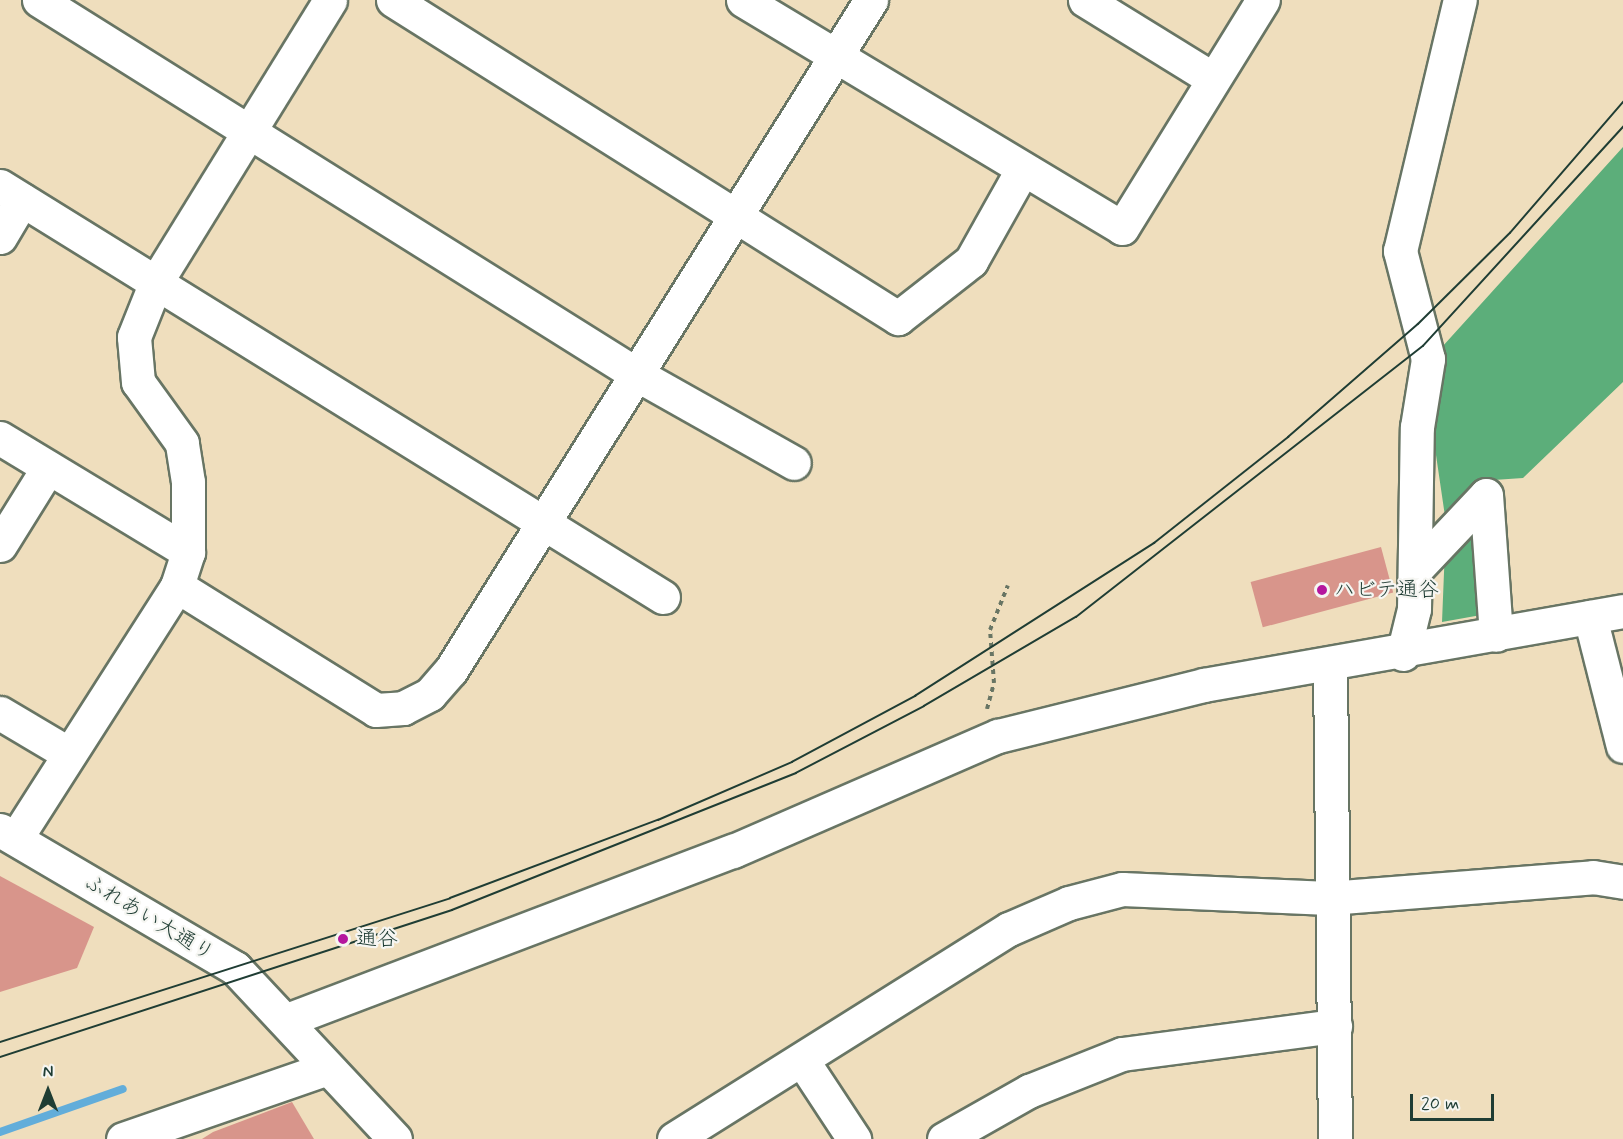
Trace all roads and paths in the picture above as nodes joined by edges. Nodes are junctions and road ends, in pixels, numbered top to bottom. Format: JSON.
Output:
{"nodes":[{"id":1,"x":39,"y":0,"type":"edge"},
{"id":2,"x":330,"y":0,"type":"edge"},
{"id":3,"x":393,"y":0,"type":"edge"},
{"id":4,"x":743,"y":0,"type":"edge"},
{"id":5,"x":870,"y":0,"type":"edge"},
{"id":6,"x":1085,"y":0,"type":"edge"},
{"id":7,"x":1263,"y":0,"type":"edge"},
{"id":8,"x":1460,"y":0,"type":"edge"},
{"id":9,"x":835,"y":56,"type":"junction"},
{"id":10,"x":1213,"y":79,"type":"junction"},
{"id":11,"x":248,"y":132,"type":"junction"},
{"id":12,"x":1022,"y":170,"type":"junction"},
{"id":13,"x":11,"y":193,"type":"edge"},
{"id":14,"x":736,"y":215,"type":"junction"},
{"id":15,"x":0,"y":237,"type":"edge"},
{"id":16,"x":156,"y":282,"type":"junction"},
{"id":17,"x":636,"y":374,"type":"junction"},
{"id":18,"x":0,"y":438,"type":"edge"},
{"id":19,"x":794,"y":463,"type":"dead end"},
{"id":20,"x":48,"y":468,"type":"junction"},
{"id":21,"x":540,"y":523,"type":"junction"},
{"id":22,"x":0,"y":545,"type":"edge"},
{"id":23,"x":188,"y":552,"type":"junction"},
{"id":24,"x":1417,"y":568,"type":"junction"},
{"id":25,"x":1008,"y":585,"type":"dead end"},
{"id":26,"x":177,"y":586,"type":"junction"},
{"id":27,"x":663,"y":597,"type":"dead end"},
{"id":28,"x":1623,"y":611,"type":"edge"},
{"id":29,"x":1590,"y":616,"type":"junction"},
{"id":30,"x":1496,"y":635,"type":"junction"},
{"id":31,"x":1403,"y":654,"type":"junction"},
{"id":32,"x":1330,"y":666,"type":"junction"},
{"id":33,"x":0,"y":712,"type":"edge"},
{"id":34,"x":998,"y":736,"type":"junction"},
{"id":35,"x":1623,"y":746,"type":"edge"},
{"id":36,"x":69,"y":754,"type":"junction"},
{"id":37,"x":8,"y":834,"type":"edge"},
{"id":38,"x":1623,"y":882,"type":"edge"},
{"id":39,"x":1329,"y":898,"type":"junction"},
{"id":40,"x":287,"y":1020,"type":"junction"},
{"id":41,"x":1335,"y":1026,"type":"junction"},
{"id":42,"x":802,"y":1060,"type":"junction"},
{"id":43,"x":325,"y":1069,"type":"junction"},
{"id":44,"x":123,"y":1139,"type":"edge"},
{"id":45,"x":395,"y":1139,"type":"edge"},
{"id":46,"x":675,"y":1139,"type":"edge"},
{"id":47,"x":854,"y":1139,"type":"edge"},
{"id":48,"x":945,"y":1139,"type":"edge"},
{"id":49,"x":1335,"y":1139,"type":"edge"}],
"edges":[{"from":1,"to":11,"type":"street"},
{"from":2,"to":11,"type":"street"},
{"from":3,"to":14,"type":"street"},
{"from":4,"to":9,"type":"street"},
{"from":5,"to":9,"type":"street"},
{"from":6,"to":10,"type":"street"},
{"from":7,"to":10,"type":"street"},
{"from":8,"to":24,"type":"street"},
{"from":9,"to":12,"type":"street"},
{"from":9,"to":14,"type":"street"},
{"from":10,"to":12,"type":"street"},
{"from":11,"to":16,"type":"street"},
{"from":11,"to":17,"type":"street"},
{"from":12,"to":14,"type":"street"},
{"from":13,"to":15,"type":"street"},
{"from":13,"to":16,"type":"street"},
{"from":14,"to":17,"type":"street"},
{"from":16,"to":21,"type":"street"},
{"from":16,"to":23,"type":"street"},
{"from":17,"to":19,"type":"street"},
{"from":17,"to":21,"type":"street"},
{"from":18,"to":20,"type":"street"},
{"from":20,"to":22,"type":"street"},
{"from":20,"to":23,"type":"street"},
{"from":21,"to":26,"type":"street"},
{"from":21,"to":27,"type":"street"},
{"from":23,"to":26,"type":"street"},
{"from":24,"to":30,"type":"street"},
{"from":24,"to":31,"type":"street"},
{"from":25,"to":34,"type":"path"},
{"from":26,"to":36,"type":"street"},
{"from":28,"to":29,"type":"street"},
{"from":29,"to":30,"type":"street"},
{"from":29,"to":35,"type":"street"},
{"from":30,"to":31,"type":"street"},
{"from":31,"to":32,"type":"street"},
{"from":32,"to":34,"type":"street"},
{"from":32,"to":39,"type":"street"},
{"from":33,"to":36,"type":"street"},
{"from":34,"to":40,"type":"street"},
{"from":36,"to":37,"type":"street"},
{"from":37,"to":40,"type":"street","name":"ふれあい大通り"},
{"from":38,"to":39,"type":"street"},
{"from":39,"to":41,"type":"street"},
{"from":39,"to":42,"type":"street"},
{"from":40,"to":43,"type":"street","name":"ふれあい大通り"},
{"from":41,"to":48,"type":"street"},
{"from":41,"to":49,"type":"street"},
{"from":42,"to":46,"type":"street"},
{"from":42,"to":47,"type":"street"},
{"from":43,"to":44,"type":"street"},
{"from":43,"to":45,"type":"street","name":"ふれあい大通り"}]}
